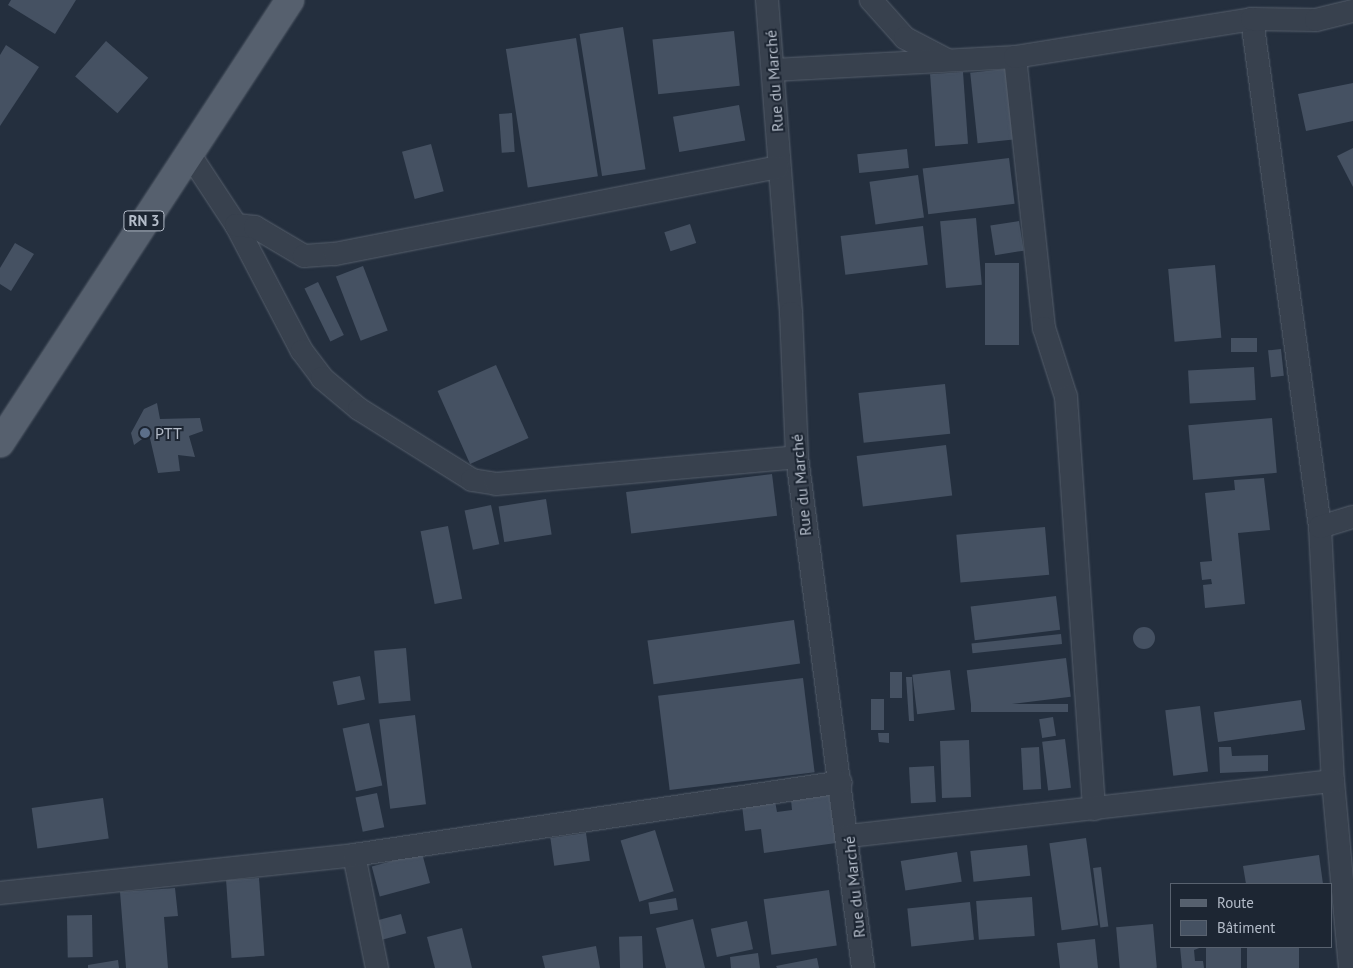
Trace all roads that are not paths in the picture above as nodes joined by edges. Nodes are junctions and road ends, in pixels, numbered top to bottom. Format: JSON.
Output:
{"nodes":[{"id":1,"x":290,"y":0,"type":"edge"},
{"id":2,"x":767,"y":0,"type":"edge"},
{"id":3,"x":871,"y":0,"type":"edge"},
{"id":4,"x":1353,"y":11,"type":"edge"},
{"id":5,"x":1252,"y":19,"type":"junction"},
{"id":6,"x":1016,"y":57,"type":"junction"},
{"id":7,"x":948,"y":60,"type":"junction"},
{"id":8,"x":775,"y":70,"type":"junction"},
{"id":9,"x":188,"y":152,"type":"junction"},
{"id":10,"x":778,"y":167,"type":"junction"},
{"id":11,"x":236,"y":225,"type":"junction"},
{"id":12,"x":0,"y":443,"type":"edge"},
{"id":13,"x":797,"y":457,"type":"junction"},
{"id":14,"x":1353,"y":518,"type":"edge"},
{"id":15,"x":1320,"y":527,"type":"junction"},
{"id":16,"x":842,"y":782,"type":"junction"},
{"id":17,"x":1333,"y":782,"type":"junction"},
{"id":18,"x":1094,"y":809,"type":"junction"},
{"id":19,"x":849,"y":836,"type":"junction"},
{"id":20,"x":354,"y":855,"type":"junction"},
{"id":21,"x":0,"y":893,"type":"edge"},
{"id":22,"x":377,"y":968,"type":"edge"},
{"id":23,"x":863,"y":968,"type":"edge"},
{"id":24,"x":1350,"y":968,"type":"edge"}],
"edges":[{"from":1,"to":9,"type":"main road","number":"RN 3"},
{"from":2,"to":8,"type":"street","name":"Rue du Marché"},
{"from":3,"to":7,"type":"street"},
{"from":4,"to":5,"type":"street"},
{"from":5,"to":6,"type":"street"},
{"from":5,"to":15,"type":"street"},
{"from":6,"to":7,"type":"street"},
{"from":6,"to":18,"type":"street"},
{"from":7,"to":8,"type":"street"},
{"from":8,"to":10,"type":"street","name":"Rue du Marché"},
{"from":9,"to":11,"type":"street"},
{"from":9,"to":12,"type":"main road","number":"RN 3"},
{"from":10,"to":11,"type":"street"},
{"from":10,"to":13,"type":"street","name":"Rue du Marché"},
{"from":11,"to":13,"type":"street"},
{"from":13,"to":16,"type":"street","name":"Rue du Marché"},
{"from":14,"to":15,"type":"street"},
{"from":15,"to":17,"type":"street"},
{"from":16,"to":19,"type":"street","name":"Rue du Marché"},
{"from":16,"to":20,"type":"street"},
{"from":17,"to":18,"type":"street"},
{"from":17,"to":24,"type":"street"},
{"from":18,"to":19,"type":"street"},
{"from":19,"to":23,"type":"street","name":"Rue du Marché"},
{"from":20,"to":21,"type":"street"},
{"from":20,"to":22,"type":"street"}]}
